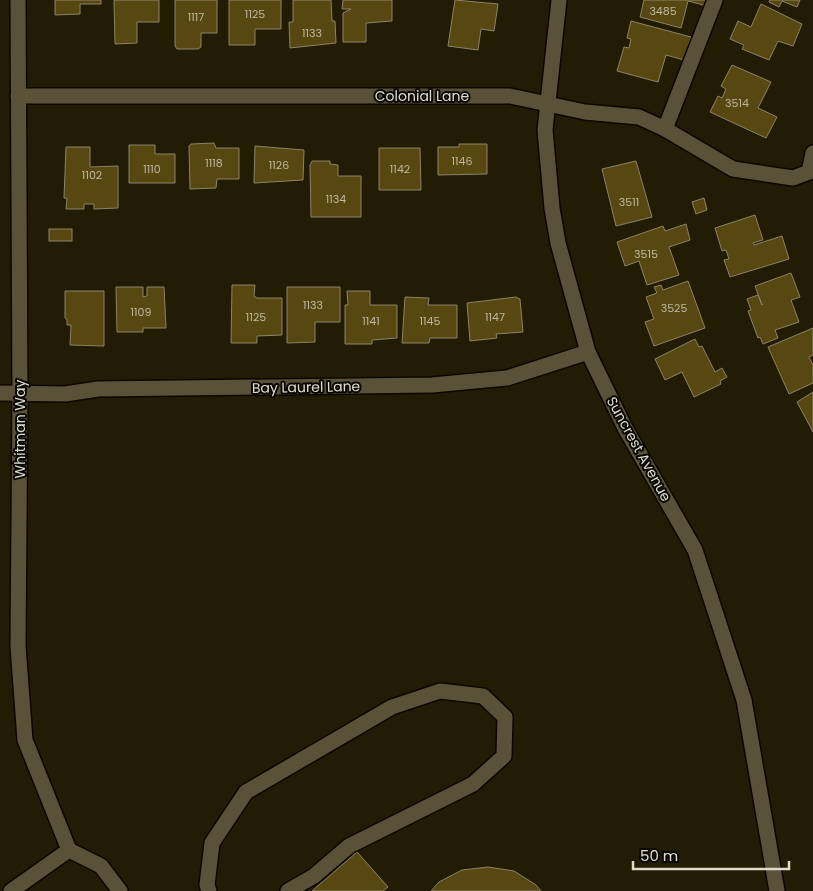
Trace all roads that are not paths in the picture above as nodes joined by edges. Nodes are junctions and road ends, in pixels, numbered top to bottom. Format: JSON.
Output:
{"nodes":[{"id":1,"x":18,"y":0,"type":"edge"},
{"id":2,"x":559,"y":0,"type":"edge"},
{"id":3,"x":715,"y":0,"type":"edge"},
{"id":4,"x":18,"y":96,"type":"junction"},
{"id":5,"x":548,"y":104,"type":"junction"},
{"id":6,"x":665,"y":129,"type":"junction"},
{"id":7,"x":813,"y":153,"type":"edge"},
{"id":8,"x":811,"y":178,"type":"edge"},
{"id":9,"x":588,"y":352,"type":"junction"},
{"id":10,"x":0,"y":393,"type":"edge"},
{"id":11,"x":20,"y":394,"type":"junction"},
{"id":12,"x":69,"y":850,"type":"junction"},
{"id":13,"x":11,"y":891,"type":"edge"},
{"id":14,"x":120,"y":891,"type":"edge"},
{"id":15,"x":209,"y":891,"type":"edge"},
{"id":16,"x":288,"y":891,"type":"edge"},
{"id":17,"x":778,"y":891,"type":"edge"}],
"edges":[{"from":1,"to":4,"type":"street","name":"Whitman Way"},
{"from":2,"to":5,"type":"street","name":"Suncrest Avenue"},
{"from":3,"to":6,"type":"street"},
{"from":4,"to":5,"type":"street","name":"Colonial Lane"},
{"from":4,"to":11,"type":"street","name":"Whitman Way"},
{"from":5,"to":6,"type":"street","name":"Colonial Lane"},
{"from":5,"to":9,"type":"street","name":"Suncrest Avenue"},
{"from":6,"to":8,"type":"street","name":"Colonial Lane"},
{"from":7,"to":8,"type":"street"},
{"from":9,"to":11,"type":"street","name":"Bay Laurel Lane"},
{"from":9,"to":17,"type":"street","name":"Suncrest Avenue"},
{"from":10,"to":11,"type":"street","name":"Bay Laurel Lane"},
{"from":11,"to":12,"type":"street","name":"Whitman Way"},
{"from":12,"to":13,"type":"street"},
{"from":12,"to":14,"type":"street"},
{"from":15,"to":16,"type":"street"}]}
